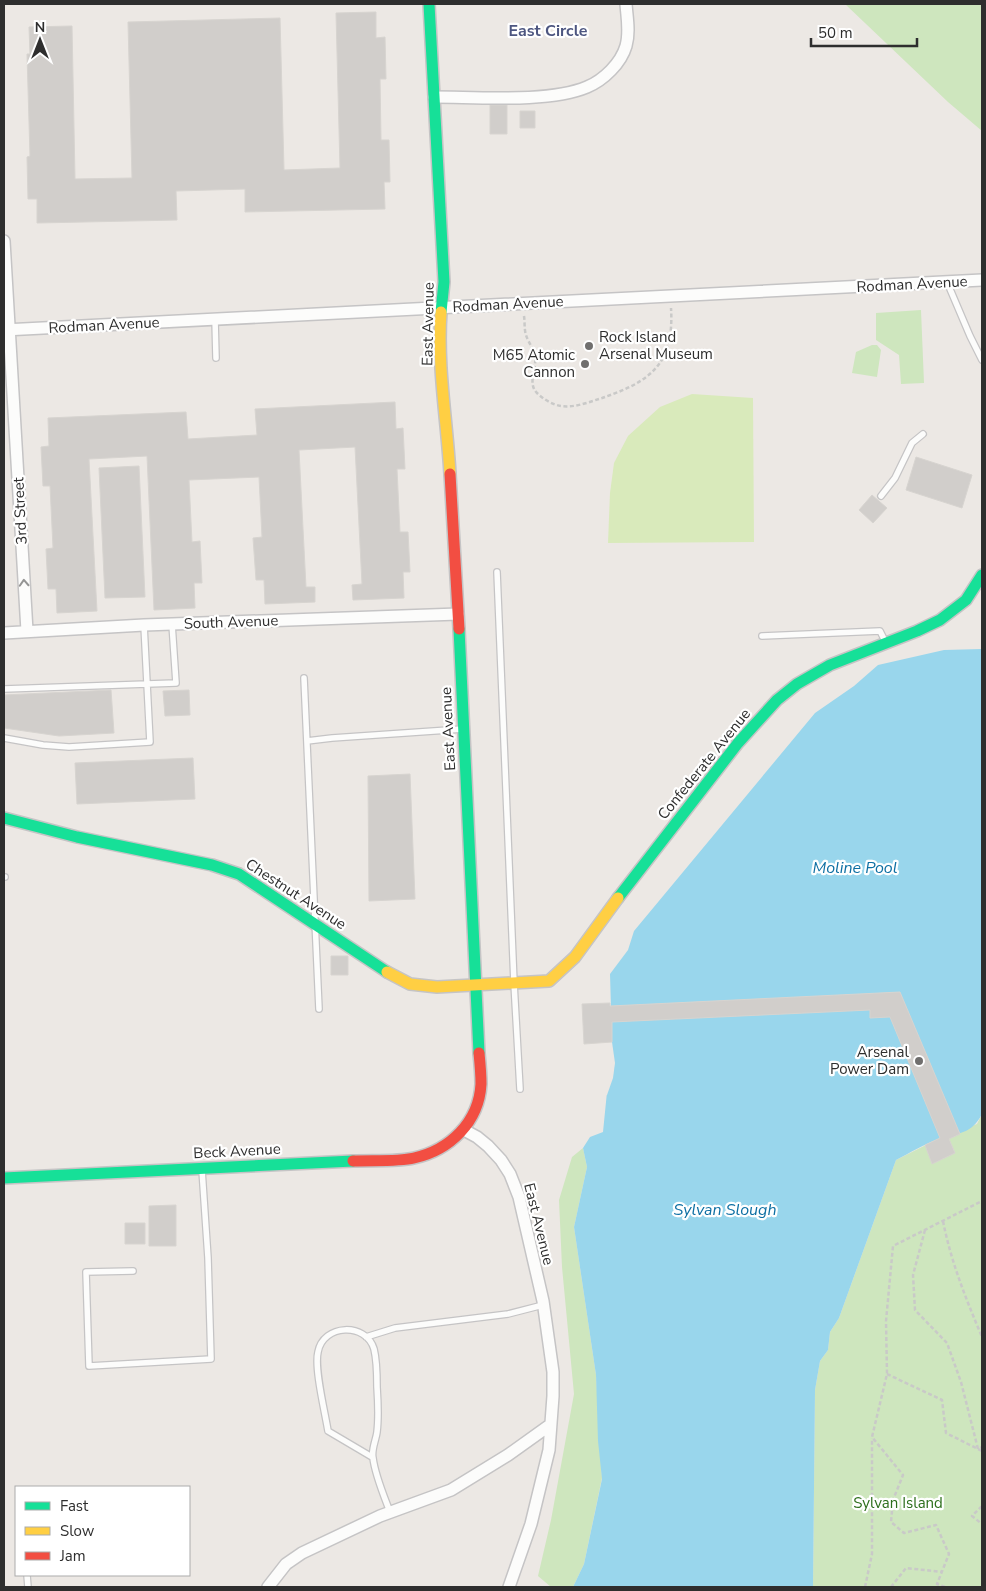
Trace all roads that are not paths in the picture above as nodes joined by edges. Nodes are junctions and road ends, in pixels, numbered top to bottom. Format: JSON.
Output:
{"nodes":[{"id":1,"x":429,"y":4,"type":"edge"},
{"id":2,"x":626,"y":4,"type":"edge"},
{"id":3,"x":434,"y":98,"type":"junction"},
{"id":4,"x":4,"y":241,"type":"edge"},
{"id":5,"x":982,"y":280,"type":"edge"},
{"id":6,"x":947,"y":282,"type":"junction"},
{"id":7,"x":443,"y":307,"type":"junction"},
{"id":8,"x":215,"y":319,"type":"junction"},
{"id":9,"x":6,"y":330,"type":"edge"},
{"id":10,"x":216,"y":358,"type":"dead end"},
{"id":11,"x":982,"y":360,"type":"edge"},
{"id":12,"x":9,"y":413,"type":"edge"},
{"id":13,"x":923,"y":434,"type":"dead end"},
{"id":14,"x":881,"y":496,"type":"dead end"},
{"id":15,"x":497,"y":572,"type":"dead end"},
{"id":16,"x":982,"y":575,"type":"edge"},
{"id":17,"x":458,"y":614,"type":"junction"},
{"id":18,"x":172,"y":624,"type":"junction"},
{"id":19,"x":144,"y":625,"type":"junction"},
{"id":20,"x":27,"y":631,"type":"junction"},
{"id":21,"x":4,"y":632,"type":"edge"},
{"id":22,"x":762,"y":636,"type":"dead end"},
{"id":23,"x":886,"y":643,"type":"junction"},
{"id":24,"x":304,"y":678,"type":"dead end"},
{"id":25,"x":147,"y":684,"type":"junction"},
{"id":26,"x":4,"y":690,"type":"edge"},
{"id":27,"x":463,"y":730,"type":"junction"},
{"id":28,"x":4,"y":738,"type":"edge"},
{"id":29,"x":307,"y":741,"type":"junction"},
{"id":30,"x":4,"y":818,"type":"edge"},
{"id":31,"x":316,"y":923,"type":"junction"},
{"id":32,"x":514,"y":983,"type":"junction"},
{"id":33,"x":476,"y":984,"type":"junction"},
{"id":34,"x":320,"y":1009,"type":"dead end"},
{"id":35,"x":520,"y":1089,"type":"dead end"},
{"id":36,"x":464,"y":1130,"type":"junction"},
{"id":37,"x":202,"y":1168,"type":"junction"},
{"id":38,"x":4,"y":1178,"type":"edge"},
{"id":39,"x":132,"y":1271,"type":"dead end"},
{"id":40,"x":543,"y":1305,"type":"junction"},
{"id":41,"x":366,"y":1337,"type":"junction"},
{"id":42,"x":550,"y":1425,"type":"junction"},
{"id":43,"x":372,"y":1457,"type":"junction"},
{"id":44,"x":390,"y":1512,"type":"junction"},
{"id":45,"x":268,"y":1587,"type":"edge"},
{"id":46,"x":510,"y":1587,"type":"edge"}],
"edges":[{"from":1,"to":3,"type":"street","name":"East Avenue"},
{"from":2,"to":3,"type":"street"},
{"from":3,"to":7,"type":"street","name":"East Avenue"},
{"from":4,"to":9,"type":"street","name":"3rd Street"},
{"from":5,"to":6,"type":"street","name":"Rodman Avenue"},
{"from":6,"to":7,"type":"street","name":"Rodman Avenue"},
{"from":6,"to":11,"type":"lane"},
{"from":7,"to":8,"type":"street","name":"Rodman Avenue"},
{"from":7,"to":17,"type":"street","name":"East Avenue"},
{"from":8,"to":9,"type":"street","name":"Rodman Avenue"},
{"from":8,"to":10,"type":"lane"},
{"from":9,"to":12,"type":"street","name":"3rd Street"},
{"from":20,"to":12,"type":"street","name":"3rd Street","one_way":true},
{"from":13,"to":14,"type":"lane"},
{"from":15,"to":32,"type":"lane"},
{"from":16,"to":23,"type":"street","name":"Confederate Avenue"},
{"from":17,"to":18,"type":"street","name":"South Avenue"},
{"from":17,"to":27,"type":"street","name":"East Avenue"},
{"from":18,"to":19,"type":"street","name":"South Avenue"},
{"from":18,"to":25,"type":"lane"},
{"from":19,"to":20,"type":"street","name":"South Avenue"},
{"from":19,"to":25,"type":"lane"},
{"from":20,"to":21,"type":"street","name":"South Avenue"},
{"from":22,"to":23,"type":"lane"},
{"from":23,"to":32,"type":"street","name":"Confederate Avenue"},
{"from":24,"to":29,"type":"lane"},
{"from":25,"to":26,"type":"lane"},
{"from":25,"to":28,"type":"lane"},
{"from":27,"to":29,"type":"lane"},
{"from":27,"to":33,"type":"street","name":"East Avenue"},
{"from":29,"to":31,"type":"lane"},
{"from":30,"to":31,"type":"street","name":"Chestnut Avenue"},
{"from":31,"to":33,"type":"street","name":"Chestnut Avenue"},
{"from":31,"to":34,"type":"lane"},
{"from":32,"to":33,"type":"street","name":"Confederate Avenue"},
{"from":32,"to":35,"type":"lane"},
{"from":33,"to":36,"type":"street","name":"East Avenue"},
{"from":36,"to":37,"type":"street","name":"Beck Avenue"},
{"from":36,"to":40,"type":"street","name":"East Avenue"},
{"from":37,"to":38,"type":"street","name":"Beck Avenue"},
{"from":37,"to":39,"type":"lane"},
{"from":40,"to":41,"type":"lane"},
{"from":40,"to":42,"type":"street","name":"East Avenue"},
{"from":41,"to":43,"type":"lane"},
{"from":41,"to":43,"type":"lane"},
{"from":42,"to":44,"type":"street"},
{"from":42,"to":46,"type":"street","name":"East Avenue"},
{"from":43,"to":44,"type":"lane"},
{"from":44,"to":45,"type":"street"}]}
